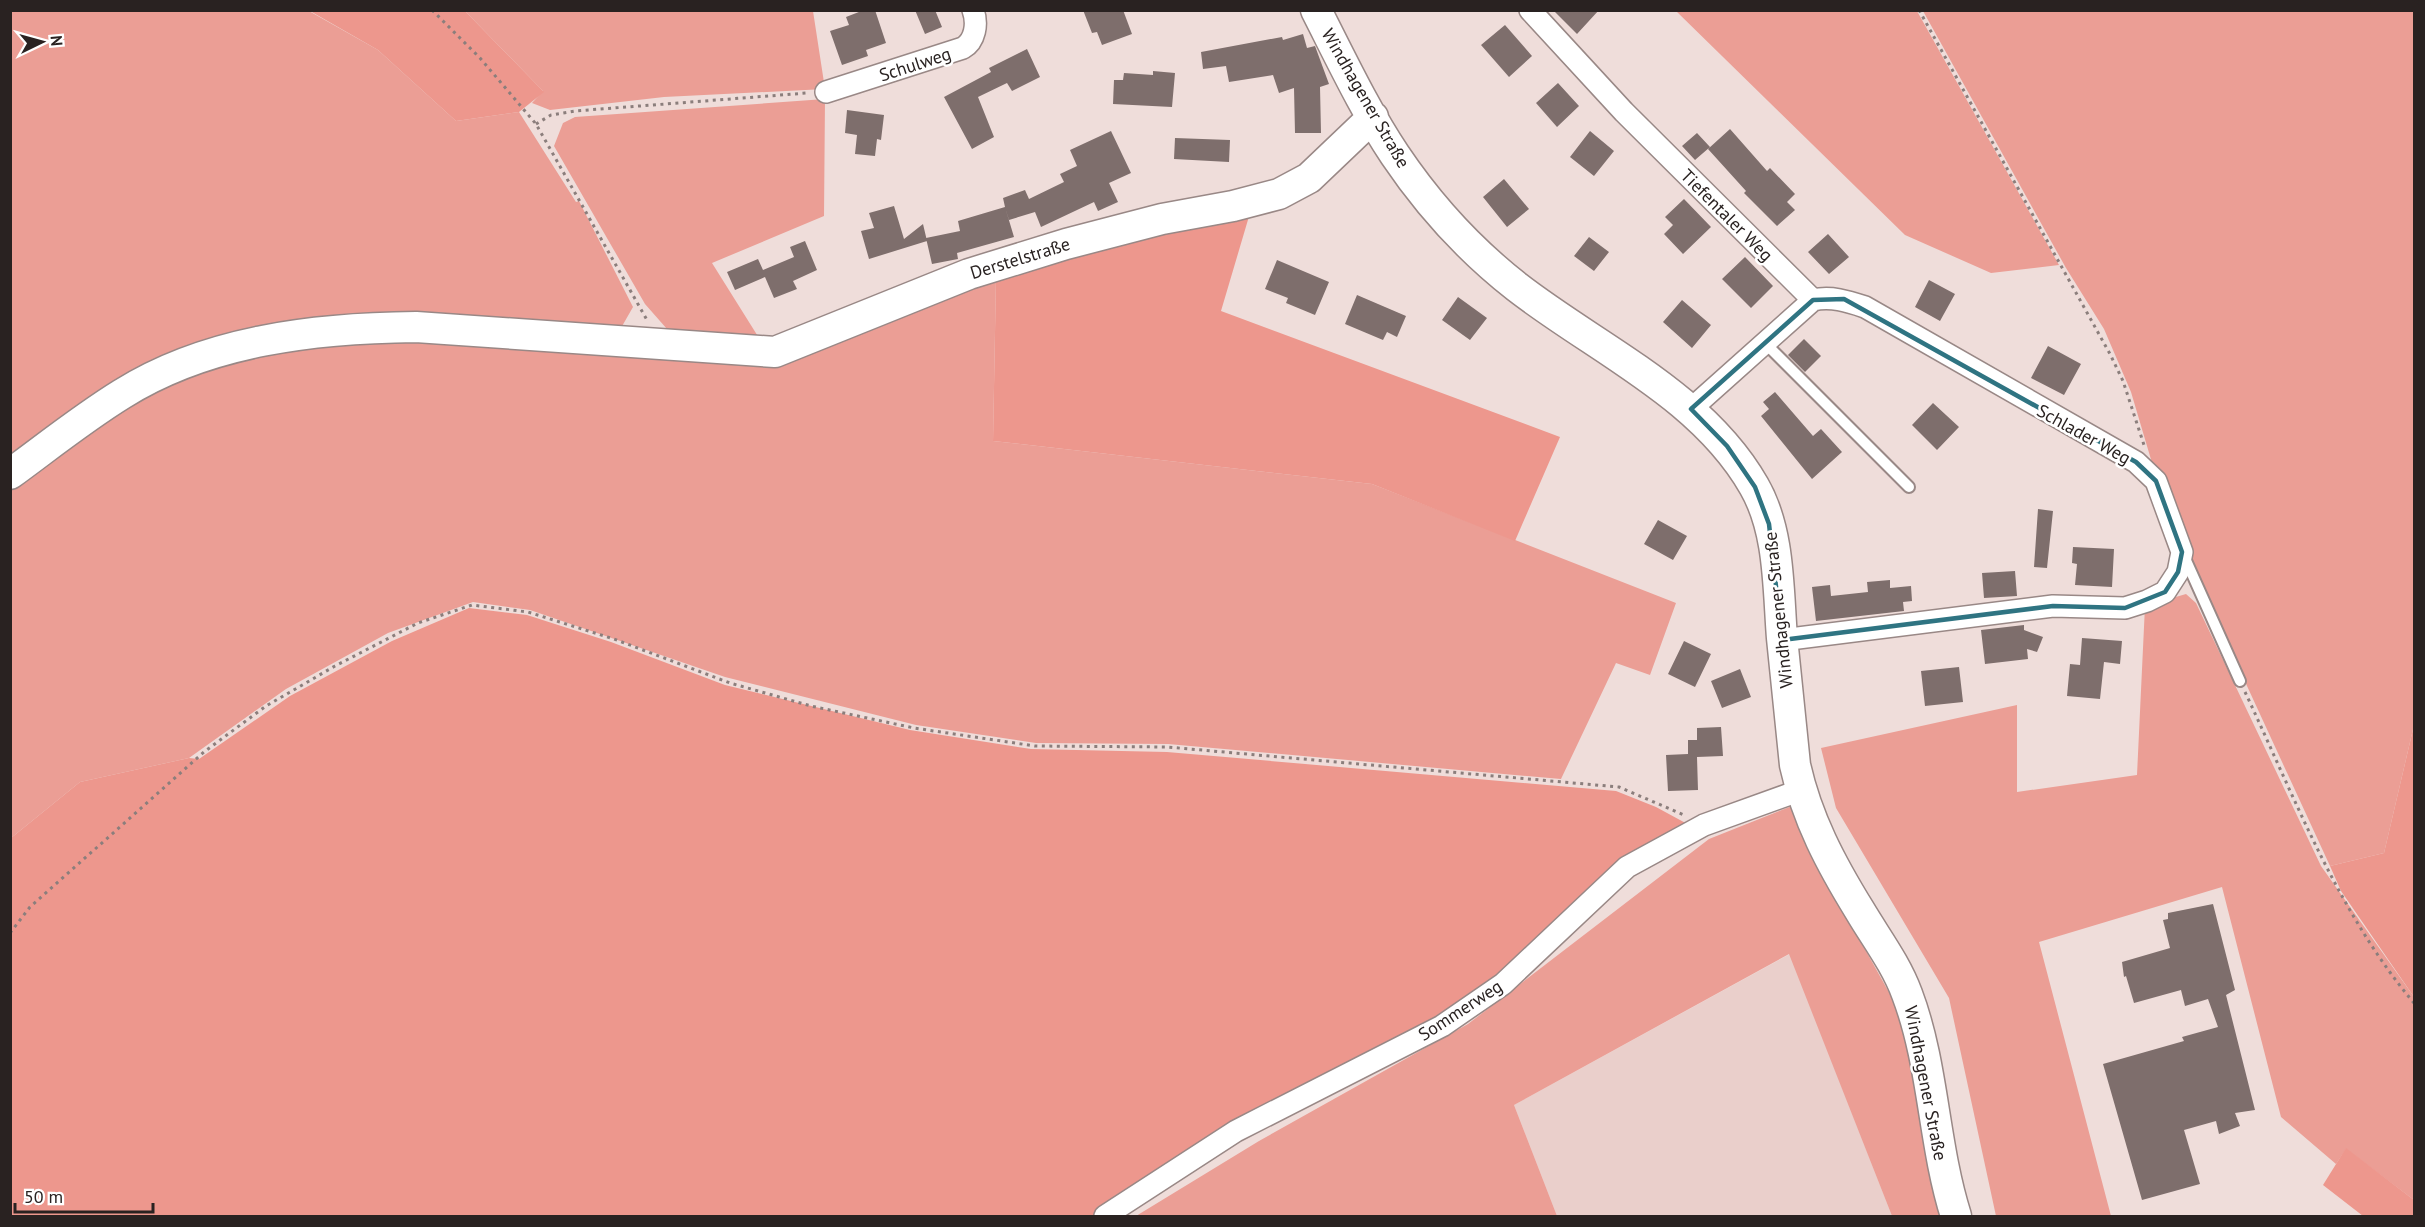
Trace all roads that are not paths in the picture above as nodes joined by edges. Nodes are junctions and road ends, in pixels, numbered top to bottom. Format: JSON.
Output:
{"nodes":[{"id":1,"x":973,"y":10,"type":"edge"},
{"id":2,"x":1316,"y":10,"type":"edge"},
{"id":3,"x":1530,"y":10,"type":"edge"},
{"id":4,"x":826,"y":92,"type":"road end"},
{"id":5,"x":1373,"y":117,"type":"junction"},
{"id":6,"x":1813,"y":300,"type":"junction"},
{"id":7,"x":1765,"y":343,"type":"junction"},
{"id":8,"x":1691,"y":409,"type":"junction"},
{"id":9,"x":10,"y":474,"type":"edge"},
{"id":10,"x":1909,"y":487,"type":"dead end"},
{"id":11,"x":2182,"y":552,"type":"junction"},
{"id":12,"x":1782,"y":640,"type":"junction"},
{"id":13,"x":2240,"y":681,"type":"road end"},
{"id":14,"x":1801,"y":790,"type":"junction"},
{"id":15,"x":1105,"y":1216,"type":"edge"},
{"id":16,"x":1956,"y":1216,"type":"edge"}],
"edges":[{"from":1,"to":4,"type":"street","name":"Schulweg"},
{"from":2,"to":5,"type":"street","name":"Windhagener Straße"},
{"from":3,"to":6,"type":"street","name":"Tiefentaler Weg"},
{"from":5,"to":8,"type":"street","name":"Windhagener Straße"},
{"from":5,"to":9,"type":"street","name":"Derstelstraße"},
{"from":6,"to":7,"type":"street"},
{"from":6,"to":11,"type":"street","name":"Schlader Weg"},
{"from":7,"to":8,"type":"street"},
{"from":7,"to":10,"type":"lane"},
{"from":8,"to":12,"type":"street","name":"Windhagener Straße"},
{"from":11,"to":12,"type":"street"},
{"from":11,"to":13,"type":"lane"},
{"from":12,"to":14,"type":"street","name":"Windhagener Straße"},
{"from":14,"to":15,"type":"street","name":"Sommerweg"},
{"from":14,"to":16,"type":"street","name":"Windhagener Straße"}]}
